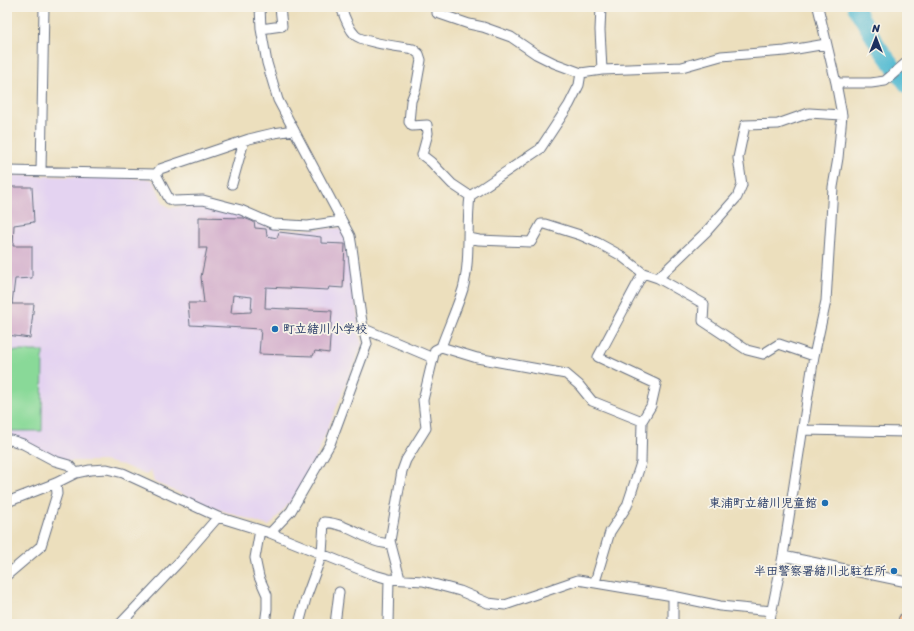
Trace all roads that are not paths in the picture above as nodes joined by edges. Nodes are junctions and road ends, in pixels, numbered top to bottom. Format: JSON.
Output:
{"nodes":[{"id":1,"x":44,"y":7,"type":"edge"},
{"id":2,"x":260,"y":7,"type":"edge"},
{"id":3,"x":280,"y":7,"type":"edge"},
{"id":4,"x":341,"y":7,"type":"edge"},
{"id":5,"x":437,"y":7,"type":"edge"},
{"id":6,"x":601,"y":7,"type":"edge"},
{"id":7,"x":818,"y":7,"type":"edge"},
{"id":8,"x":261,"y":28,"type":"junction"},
{"id":9,"x":826,"y":44,"type":"junction"},
{"id":10,"x":907,"y":62,"type":"edge"},
{"id":11,"x":602,"y":70,"type":"junction"},
{"id":12,"x":581,"y":73,"type":"junction"},
{"id":13,"x":836,"y":83,"type":"junction"},
{"id":14,"x":842,"y":116,"type":"junction"},
{"id":15,"x":294,"y":130,"type":"junction"},
{"id":16,"x":244,"y":141,"type":"junction"},
{"id":17,"x":7,"y":171,"type":"edge"},
{"id":18,"x":41,"y":172,"type":"junction"},
{"id":19,"x":157,"y":173,"type":"dead end"},
{"id":20,"x":232,"y":184,"type":"dead end"},
{"id":21,"x":470,"y":196,"type":"junction"},
{"id":22,"x":341,"y":221,"type":"junction"},
{"id":23,"x":469,"y":238,"type":"junction"},
{"id":24,"x":644,"y":273,"type":"junction"},
{"id":25,"x":658,"y":278,"type":"junction"},
{"id":26,"x":362,"y":328,"type":"junction"},
{"id":27,"x":441,"y":347,"type":"junction"},
{"id":28,"x":814,"y":356,"type":"junction"},
{"id":29,"x":433,"y":358,"type":"junction"},
{"id":30,"x":642,"y":421,"type":"junction"},
{"id":31,"x":803,"y":430,"type":"junction"},
{"id":32,"x":907,"y":432,"type":"edge"},
{"id":33,"x":7,"y":441,"type":"edge"},
{"id":34,"x":76,"y":473,"type":"junction"},
{"id":35,"x":56,"y":484,"type":"junction"},
{"id":36,"x":7,"y":502,"type":"edge"},
{"id":37,"x":218,"y":517,"type":"junction"},
{"id":38,"x":260,"y":530,"type":"junction"},
{"id":39,"x":270,"y":533,"type":"junction"},
{"id":40,"x":390,"y":544,"type":"junction"},
{"id":41,"x":322,"y":554,"type":"junction"},
{"id":42,"x":783,"y":556,"type":"junction"},
{"id":43,"x":7,"y":575,"type":"edge"},
{"id":44,"x":389,"y":579,"type":"junction"},
{"id":45,"x":400,"y":579,"type":"junction"},
{"id":46,"x":595,"y":582,"type":"junction"},
{"id":47,"x":907,"y":582,"type":"edge"},
{"id":48,"x":338,"y":592,"type":"dead end"},
{"id":49,"x":673,"y":596,"type":"junction"},
{"id":50,"x":772,"y":611,"type":"junction"},
{"id":51,"x":907,"y":621,"type":"edge"},
{"id":52,"x":120,"y":624,"type":"edge"},
{"id":53,"x":265,"y":624,"type":"edge"},
{"id":54,"x":299,"y":624,"type":"edge"},
{"id":55,"x":335,"y":624,"type":"edge"},
{"id":56,"x":388,"y":624,"type":"edge"},
{"id":57,"x":673,"y":624,"type":"edge"},
{"id":58,"x":769,"y":624,"type":"edge"},
{"id":59,"x":906,"y":624,"type":"edge"}],
"edges":[{"from":1,"to":18,"type":"street"},
{"from":2,"to":8,"type":"street"},
{"from":3,"to":8,"type":"street"},
{"from":4,"to":21,"type":"street"},
{"from":5,"to":12,"type":"street"},
{"from":6,"to":11,"type":"street"},
{"from":7,"to":9,"type":"street"},
{"from":8,"to":15,"type":"street"},
{"from":9,"to":11,"type":"street"},
{"from":9,"to":13,"type":"street"},
{"from":10,"to":13,"type":"street"},
{"from":11,"to":12,"type":"street"},
{"from":12,"to":21,"type":"street"},
{"from":13,"to":14,"type":"street"},
{"from":14,"to":25,"type":"street"},
{"from":14,"to":28,"type":"street"},
{"from":15,"to":16,"type":"street"},
{"from":15,"to":22,"type":"street"},
{"from":16,"to":19,"type":"street"},
{"from":16,"to":20,"type":"street"},
{"from":17,"to":18,"type":"street"},
{"from":18,"to":22,"type":"street"},
{"from":21,"to":23,"type":"street"},
{"from":22,"to":26,"type":"street"},
{"from":23,"to":24,"type":"street"},
{"from":23,"to":27,"type":"street"},
{"from":24,"to":25,"type":"street"},
{"from":24,"to":30,"type":"street"},
{"from":25,"to":28,"type":"street"},
{"from":26,"to":29,"type":"street"},
{"from":26,"to":39,"type":"street"},
{"from":27,"to":29,"type":"street"},
{"from":27,"to":30,"type":"street"},
{"from":28,"to":31,"type":"street"},
{"from":29,"to":40,"type":"street"},
{"from":30,"to":46,"type":"street"},
{"from":31,"to":32,"type":"street"},
{"from":31,"to":42,"type":"street"},
{"from":33,"to":34,"type":"street"},
{"from":34,"to":35,"type":"street"},
{"from":34,"to":37,"type":"street"},
{"from":35,"to":36,"type":"street"},
{"from":35,"to":43,"type":"street"},
{"from":37,"to":38,"type":"street"},
{"from":37,"to":52,"type":"street"},
{"from":38,"to":39,"type":"street"},
{"from":38,"to":53,"type":"street"},
{"from":39,"to":41,"type":"street"},
{"from":40,"to":41,"type":"street"},
{"from":40,"to":45,"type":"street"},
{"from":41,"to":44,"type":"street"},
{"from":41,"to":54,"type":"street"},
{"from":42,"to":47,"type":"street"},
{"from":42,"to":50,"type":"street"},
{"from":44,"to":45,"type":"street"},
{"from":44,"to":56,"type":"street"},
{"from":45,"to":46,"type":"street"},
{"from":46,"to":49,"type":"street"},
{"from":48,"to":55,"type":"street"},
{"from":49,"to":50,"type":"street"},
{"from":49,"to":57,"type":"street"},
{"from":50,"to":58,"type":"street"},
{"from":51,"to":59,"type":"highway"}]}
